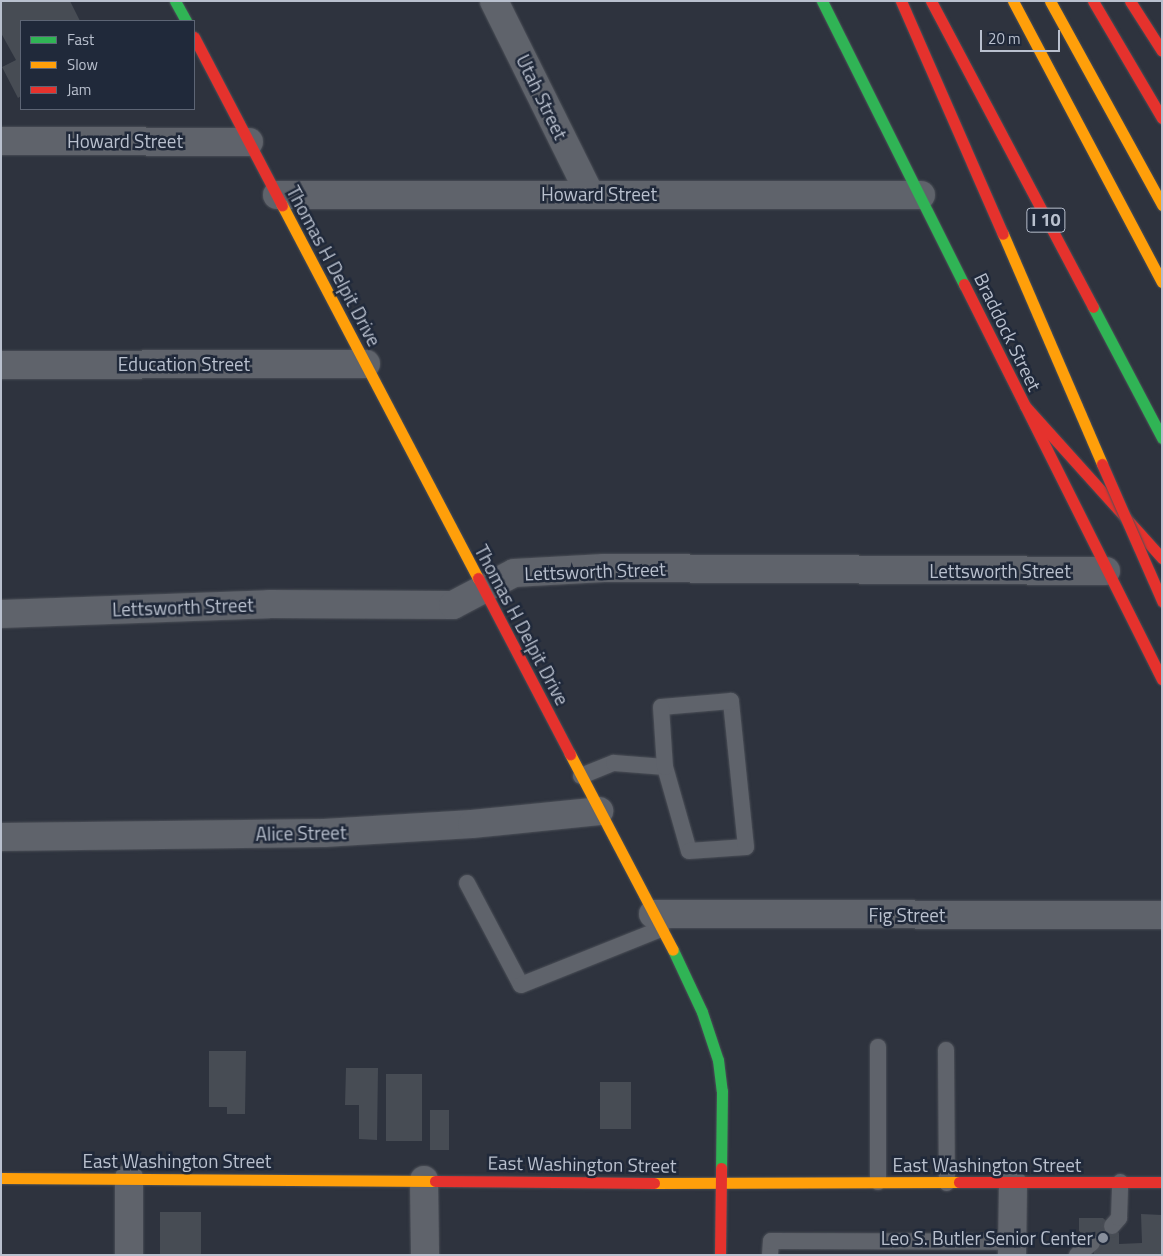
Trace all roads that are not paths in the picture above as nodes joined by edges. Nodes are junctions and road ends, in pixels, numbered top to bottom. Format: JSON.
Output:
{"nodes":[{"id":1,"x":175,"y":1,"type":"edge"},
{"id":2,"x":494,"y":1,"type":"edge"},
{"id":3,"x":822,"y":1,"type":"edge"},
{"id":4,"x":901,"y":1,"type":"edge"},
{"id":5,"x":931,"y":1,"type":"edge"},
{"id":6,"x":1013,"y":1,"type":"edge"},
{"id":7,"x":1050,"y":1,"type":"edge"},
{"id":8,"x":1093,"y":1,"type":"edge"},
{"id":9,"x":1130,"y":1,"type":"edge"},
{"id":10,"x":185,"y":20,"type":"edge"},
{"id":11,"x":195,"y":39,"type":"edge"},
{"id":12,"x":1162,"y":51,"type":"edge"},
{"id":13,"x":1162,"y":118,"type":"edge"},
{"id":14,"x":1,"y":141,"type":"edge"},
{"id":15,"x":249,"y":142,"type":"junction"},
{"id":16,"x":590,"y":194,"type":"junction"},
{"id":17,"x":277,"y":195,"type":"junction"},
{"id":18,"x":921,"y":195,"type":"junction"},
{"id":19,"x":1162,"y":205,"type":"edge"},
{"id":20,"x":1162,"y":282,"type":"edge"},
{"id":21,"x":1,"y":364,"type":"edge"},
{"id":22,"x":366,"y":364,"type":"junction"},
{"id":23,"x":1025,"y":406,"type":"junction"},
{"id":24,"x":1162,"y":438,"type":"edge"},
{"id":25,"x":1162,"y":558,"type":"edge"},
{"id":26,"x":1106,"y":571,"type":"junction"},
{"id":27,"x":484,"y":590,"type":"junction"},
{"id":28,"x":1162,"y":601,"type":"edge"},
{"id":29,"x":1,"y":614,"type":"edge"},
{"id":30,"x":1162,"y":679,"type":"edge"},
{"id":31,"x":665,"y":767,"type":"junction"},
{"id":32,"x":581,"y":776,"type":"junction"},
{"id":33,"x":599,"y":811,"type":"junction"},
{"id":34,"x":1,"y":837,"type":"edge"},
{"id":35,"x":467,"y":882,"type":"dead end"},
{"id":36,"x":1162,"y":915,"type":"edge"},
{"id":37,"x":657,"y":922,"type":"junction"},
{"id":38,"x":878,"y":1047,"type":"dead end"},
{"id":39,"x":946,"y":1050,"type":"dead end"},
{"id":40,"x":1,"y":1178,"type":"edge"},
{"id":41,"x":129,"y":1178,"type":"junction"},
{"id":42,"x":424,"y":1180,"type":"junction"},
{"id":43,"x":878,"y":1182,"type":"junction"},
{"id":44,"x":1120,"y":1182,"type":"junction"},
{"id":45,"x":1162,"y":1182,"type":"edge"},
{"id":46,"x":721,"y":1183,"type":"junction"},
{"id":47,"x":947,"y":1183,"type":"junction"},
{"id":48,"x":1013,"y":1184,"type":"junction"},
{"id":49,"x":1112,"y":1226,"type":"dead end"},
{"id":50,"x":1092,"y":1243,"type":"dead end"},
{"id":51,"x":1012,"y":1248,"type":"edge"},
{"id":52,"x":129,"y":1255,"type":"edge"},
{"id":53,"x":424,"y":1255,"type":"edge"},
{"id":54,"x":720,"y":1255,"type":"edge"},
{"id":55,"x":770,"y":1255,"type":"edge"},
{"id":56,"x":1077,"y":1255,"type":"edge"}],
"edges":[{"from":1,"to":10,"type":"main road"},
{"from":2,"to":16,"type":"street","name":"Utah Street"},
{"from":3,"to":18,"type":"main road","name":"Braddock Street"},
{"from":4,"to":28,"type":"main road","bridge":true},
{"from":5,"to":24,"type":"main road","number":"I 10"},
{"from":6,"to":20,"type":"main road"},
{"from":7,"to":19,"type":"main road"},
{"from":8,"to":13,"type":"main road"},
{"from":9,"to":12,"type":"main road"},
{"from":11,"to":15,"type":"main road","name":"Thomas H Delpit Drive"},
{"from":14,"to":15,"type":"street","name":"Howard Street"},
{"from":15,"to":17,"type":"main road","name":"Thomas H Delpit Drive"},
{"from":16,"to":17,"type":"street","name":"Howard Street"},
{"from":16,"to":18,"type":"street","name":"Howard Street"},
{"from":17,"to":22,"type":"main road","name":"Thomas H Delpit Drive"},
{"from":18,"to":23,"type":"main road","name":"Braddock Street"},
{"from":21,"to":22,"type":"street","name":"Education Street"},
{"from":22,"to":27,"type":"main road","name":"Thomas H Delpit Drive"},
{"from":23,"to":25,"type":"main road"},
{"from":23,"to":26,"type":"main road","name":"Braddock Street"},
{"from":26,"to":27,"type":"street","name":"Lettsworth Street"},
{"from":26,"to":30,"type":"main road","name":"Braddock Street"},
{"from":27,"to":29,"type":"street","name":"Lettsworth Street"},
{"from":27,"to":32,"type":"main road","name":"Thomas H Delpit Drive"},
{"from":31,"to":31,"type":"lane"},
{"from":31,"to":32,"type":"lane"},
{"from":32,"to":33,"type":"main road","name":"Thomas H Delpit Drive"},
{"from":33,"to":34,"type":"street","name":"Alice Street"},
{"from":33,"to":37,"type":"main road","name":"Thomas H Delpit Drive"},
{"from":35,"to":37,"type":"lane"},
{"from":36,"to":37,"type":"street","name":"Fig Street"},
{"from":37,"to":46,"type":"main road","name":"Thomas H Delpit Drive"},
{"from":38,"to":43,"type":"lane"},
{"from":39,"to":47,"type":"lane"},
{"from":40,"to":41,"type":"main road","name":"East Washington Street"},
{"from":41,"to":42,"type":"main road","name":"East Washington Street"},
{"from":41,"to":52,"type":"street"},
{"from":42,"to":46,"type":"main road","name":"East Washington Street"},
{"from":42,"to":53,"type":"street"},
{"from":43,"to":46,"type":"main road","name":"East Washington Street"},
{"from":43,"to":47,"type":"main road","name":"East Washington Street"},
{"from":44,"to":45,"type":"main road","name":"East Washington Street"},
{"from":44,"to":48,"type":"main road","name":"East Washington Street"},
{"from":44,"to":49,"type":"lane"},
{"from":46,"to":54,"type":"main road","name":"Thomas H Delpit Drive"},
{"from":47,"to":48,"type":"main road","name":"East Washington Street"},
{"from":48,"to":51,"type":"street"},
{"from":50,"to":56,"type":"lane"},
{"from":51,"to":55,"type":"lane"}]}
